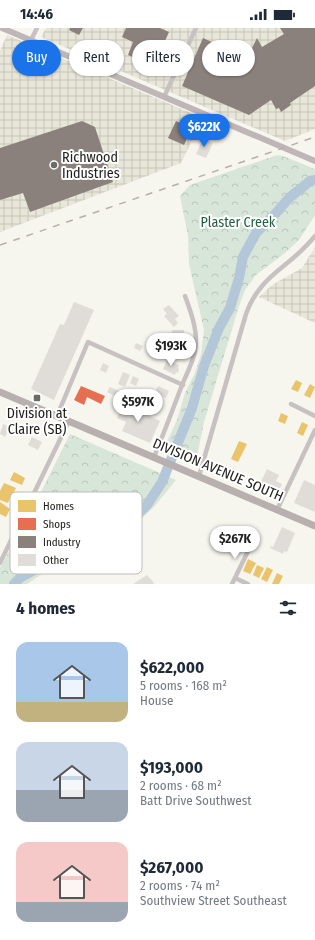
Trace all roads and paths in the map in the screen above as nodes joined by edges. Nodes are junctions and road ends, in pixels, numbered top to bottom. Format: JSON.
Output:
{"nodes":[{"id":1,"x":2,"y":28,"type":"edge"},
{"id":2,"x":36,"y":28,"type":"edge"},
{"id":3,"x":196,"y":28,"type":"edge"},
{"id":4,"x":31,"y":40,"type":"joint"},
{"id":5,"x":61,"y":53,"type":"edge"},
{"id":6,"x":164,"y":97,"type":"junction"},
{"id":7,"x":315,"y":161,"type":"edge"},
{"id":8,"x":315,"y":236,"type":"edge"},
{"id":9,"x":185,"y":296,"type":"dead end"},
{"id":10,"x":182,"y":385,"type":"junction"},
{"id":11,"x":0,"y":392,"type":"edge"},
{"id":12,"x":291,"y":404,"type":"dead end"},
{"id":13,"x":57,"y":416,"type":"junction"},
{"id":14,"x":315,"y":416,"type":"edge"},
{"id":15,"x":69,"y":421,"type":"junction"},
{"id":16,"x":315,"y":430,"type":"edge"},
{"id":17,"x":154,"y":457,"type":"junction"},
{"id":18,"x":199,"y":476,"type":"junction"},
{"id":19,"x":34,"y":492,"type":"edge"},
{"id":20,"x":276,"y":510,"type":"junction"},
{"id":21,"x":315,"y":526,"type":"edge"},
{"id":22,"x":10,"y":542,"type":"edge"},
{"id":23,"x":252,"y":543,"type":"dead end"},
{"id":24,"x":0,"y":563,"type":"edge"},
{"id":25,"x":235,"y":578,"type":"junction"},
{"id":26,"x":232,"y":584,"type":"edge"},
{"id":27,"x":248,"y":584,"type":"edge"}],
"edges":[{"from":1,"to":4,"type":"street"},
{"from":2,"to":4,"type":"street"},
{"from":3,"to":6,"type":"street"},
{"from":5,"to":6,"type":"street"},
{"from":6,"to":7,"type":"street"},
{"from":8,"to":18,"type":"street"},
{"from":9,"to":10,"type":"street"},
{"from":10,"to":13,"type":"street"},
{"from":10,"to":17,"type":"street"},
{"from":11,"to":13,"type":"main road","name":"DIVISION AVENUE SOUTH"},
{"from":12,"to":14,"type":"street"},
{"from":13,"to":15,"type":"main road","name":"DIVISION AVENUE SOUTH"},
{"from":15,"to":17,"type":"main road","name":"DIVISION AVENUE SOUTH"},
{"from":15,"to":19,"type":"street"},
{"from":16,"to":20,"type":"street"},
{"from":17,"to":18,"type":"main road","name":"DIVISION AVENUE SOUTH"},
{"from":18,"to":20,"type":"main road","name":"DIVISION AVENUE SOUTH"},
{"from":20,"to":21,"type":"main road","name":"DIVISION AVENUE SOUTH"},
{"from":22,"to":24,"type":"street"},
{"from":23,"to":25,"type":"street"},
{"from":25,"to":26,"type":"street"},
{"from":25,"to":27,"type":"street"}]}
